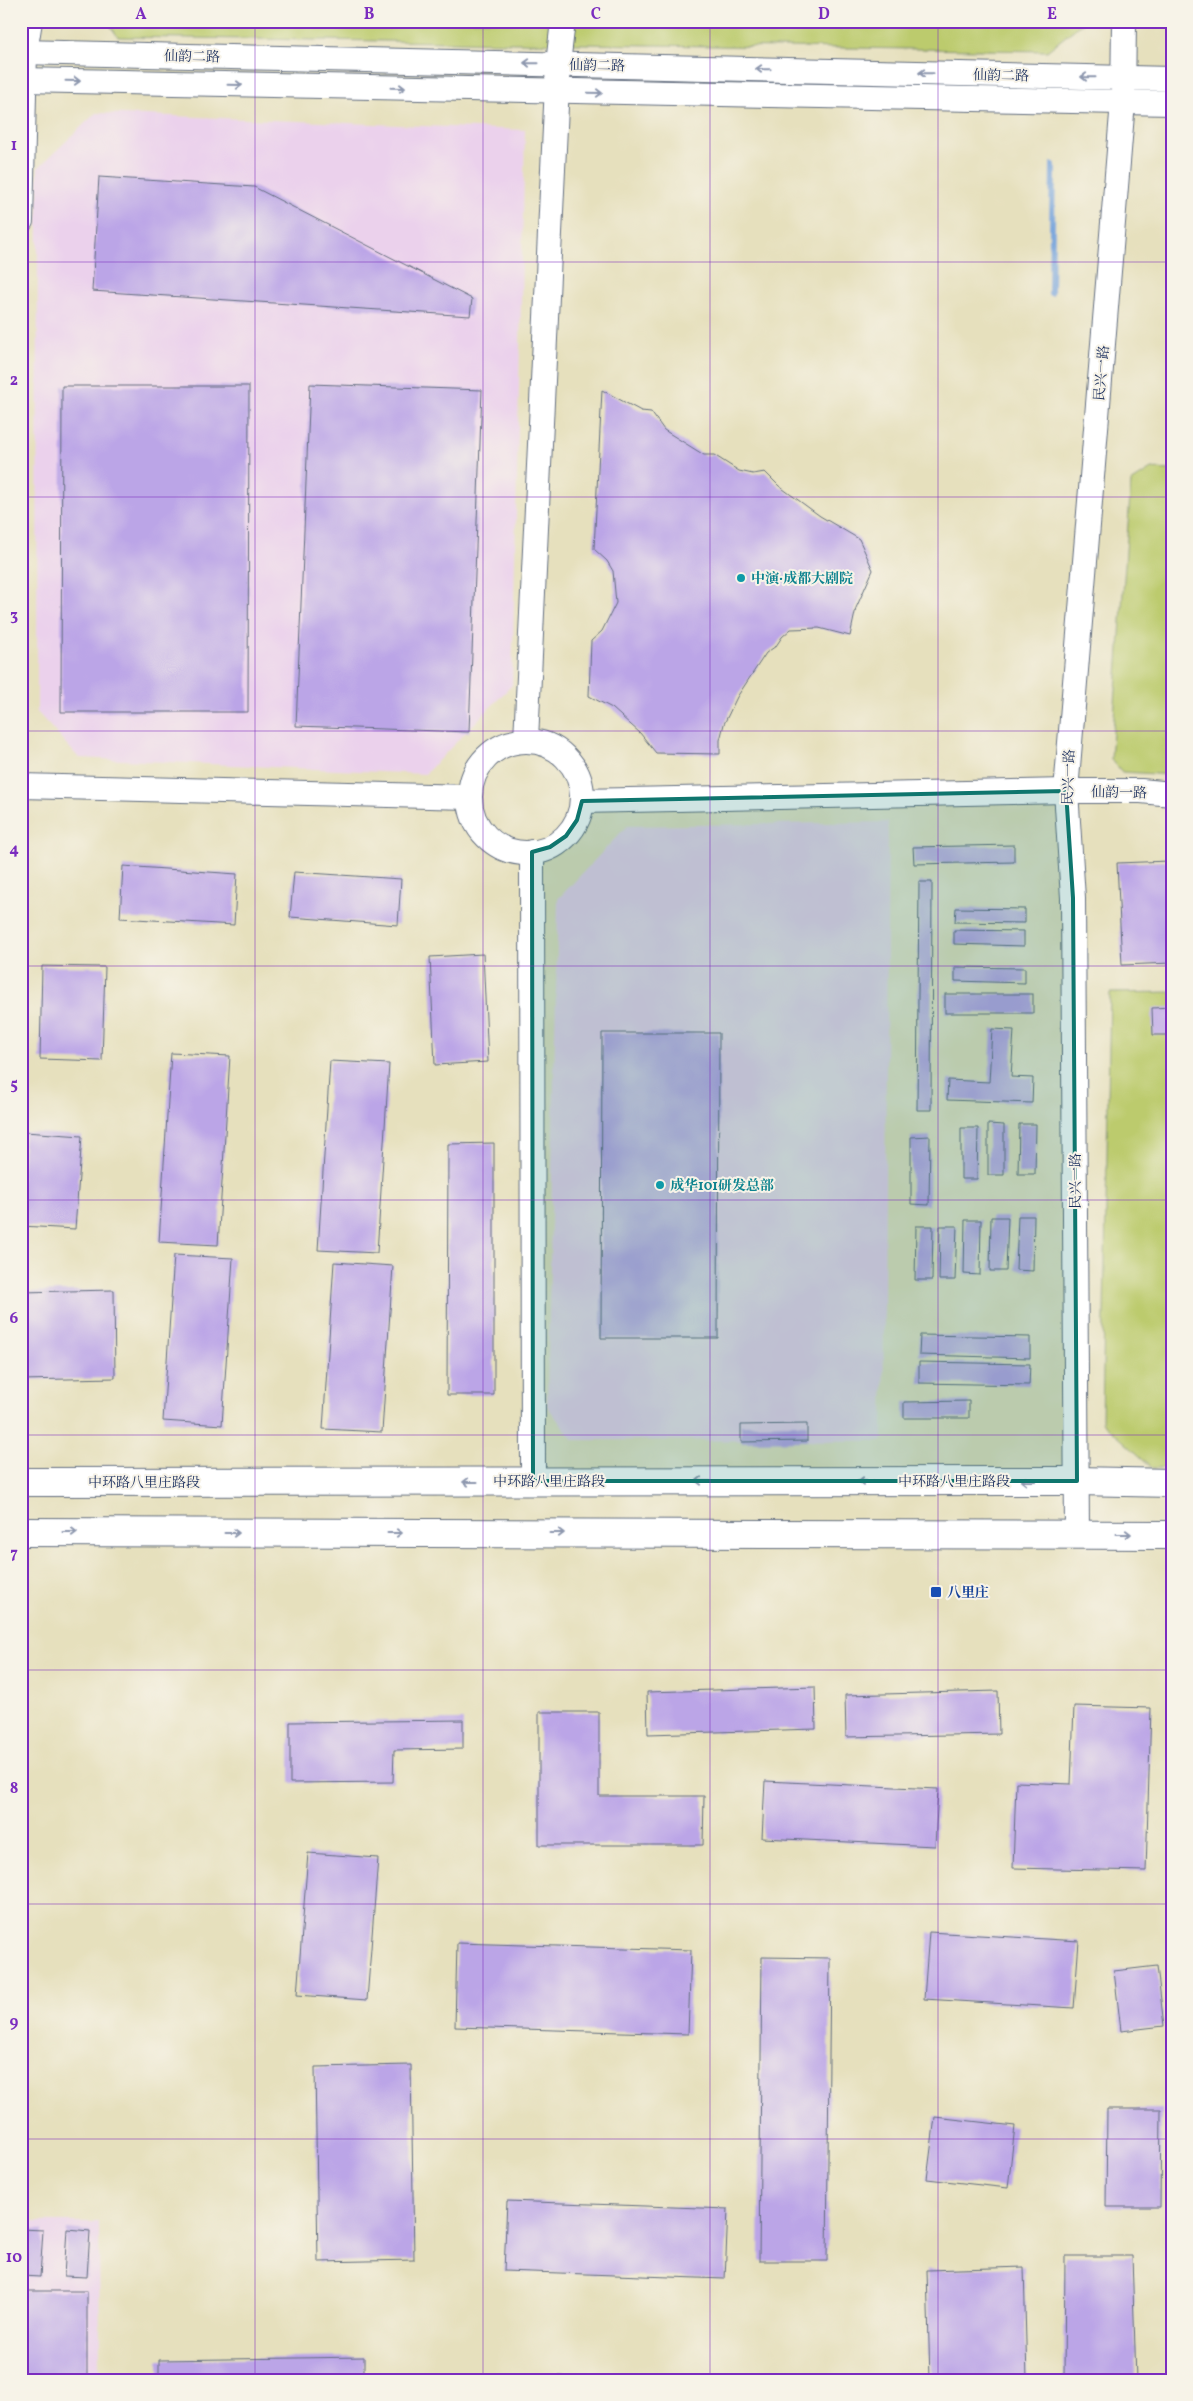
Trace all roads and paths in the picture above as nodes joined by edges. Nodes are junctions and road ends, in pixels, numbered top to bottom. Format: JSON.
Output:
{"nodes":[{"id":1,"x":30,"y":21,"type":"edge"},
{"id":2,"x":563,"y":21,"type":"edge"},
{"id":3,"x":1124,"y":21,"type":"edge"},
{"id":4,"x":23,"y":52,"type":"edge"},
{"id":5,"x":558,"y":64,"type":"junction"},
{"id":6,"x":1124,"y":78,"type":"junction"},
{"id":7,"x":1172,"y":79,"type":"edge"},
{"id":8,"x":23,"y":80,"type":"edge"},
{"id":9,"x":558,"y":92,"type":"junction"},
{"id":10,"x":1123,"y":102,"type":"junction"},
{"id":11,"x":1172,"y":103,"type":"edge"},
{"id":12,"x":21,"y":221,"type":"edge"},
{"id":13,"x":526,"y":740,"type":"junction"},
{"id":14,"x":21,"y":786,"type":"edge"},
{"id":15,"x":1066,"y":791,"type":"junction"},
{"id":16,"x":1172,"y":794,"type":"edge"},
{"id":17,"x":469,"y":797,"type":"junction"},
{"id":18,"x":582,"y":801,"type":"junction"},
{"id":19,"x":532,"y":852,"type":"junction"},
{"id":20,"x":1077,"y":1481,"type":"junction"},
{"id":21,"x":21,"y":1482,"type":"edge"},
{"id":22,"x":533,"y":1482,"type":"junction"},
{"id":23,"x":1172,"y":1483,"type":"edge"},
{"id":24,"x":21,"y":1532,"type":"edge"},
{"id":25,"x":1077,"y":1534,"type":"junction"},
{"id":26,"x":1172,"y":1535,"type":"edge"}],
"edges":[{"from":1,"to":4,"type":"street"},
{"from":2,"to":5,"type":"street"},
{"from":3,"to":6,"type":"street","name":"民兴一路"},
{"from":5,"to":4,"type":"street","name":"仙韵二路","one_way":true},
{"from":4,"to":8,"type":"street"},
{"from":6,"to":5,"type":"street","name":"仙韵二路","one_way":true},
{"from":5,"to":9,"type":"street"},
{"from":6,"to":7,"type":"street","name":"仙韵二路"},
{"from":6,"to":10,"type":"street","name":"民兴一路"},
{"from":8,"to":9,"type":"street","name":"仙韵二路","one_way":true},
{"from":8,"to":12,"type":"street"},
{"from":9,"to":10,"type":"street","name":"仙韵二路","one_way":true},
{"from":9,"to":13,"type":"street"},
{"from":10,"to":11,"type":"street","name":"仙韵二路"},
{"from":10,"to":15,"type":"street","name":"民兴一路"},
{"from":13,"to":17,"type":"street"},
{"from":13,"to":18,"type":"street"},
{"from":14,"to":17,"type":"street"},
{"from":15,"to":16,"type":"street","name":"仙韵一路"},
{"from":15,"to":18,"type":"street","name":"仙韵一路"},
{"from":15,"to":20,"type":"street","name":"民兴一路"},
{"from":17,"to":19,"type":"street"},
{"from":18,"to":19,"type":"street"},
{"from":19,"to":22,"type":"street"},
{"from":20,"to":22,"type":"main road","name":"中环路八里庄路段","one_way":true},
{"from":20,"to":23,"type":"main road","name":"中环路八里庄路段"},
{"from":20,"to":25,"type":"street","name":"民兴一路"},
{"from":22,"to":21,"type":"main road","name":"中环路八里庄路段","one_way":true},
{"from":24,"to":25,"type":"main road","one_way":true},
{"from":25,"to":26,"type":"main road","one_way":true}]}
